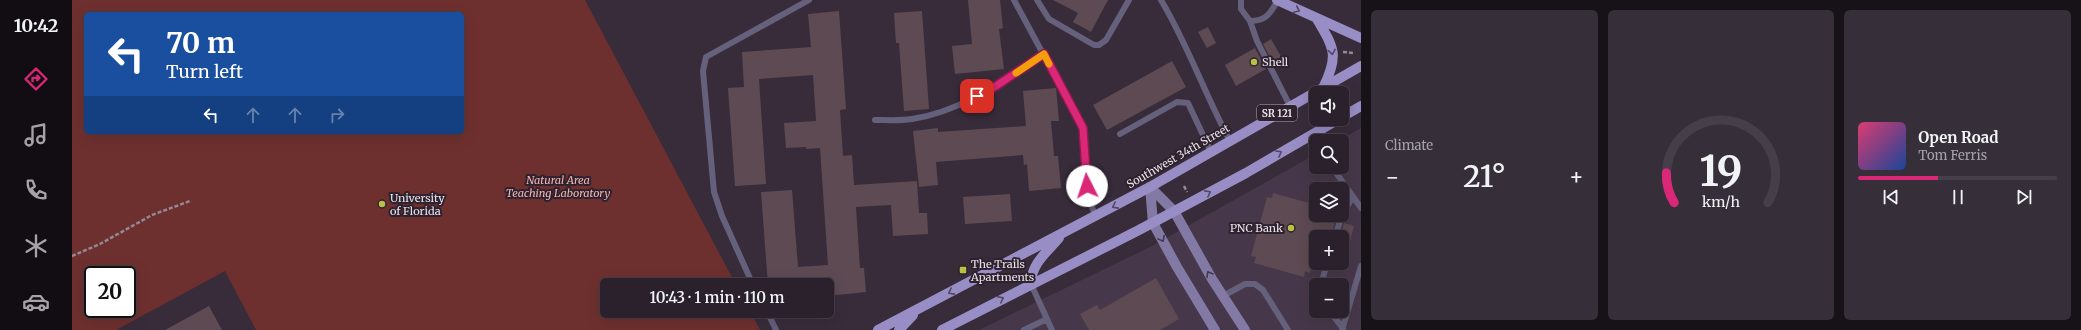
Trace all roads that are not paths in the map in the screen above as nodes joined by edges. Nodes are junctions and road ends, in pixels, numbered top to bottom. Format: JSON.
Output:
{"nodes":[{"id":1,"x":809,"y":0,"type":"edge"},
{"id":2,"x":1014,"y":0,"type":"edge"},
{"id":3,"x":1037,"y":0,"type":"edge"},
{"id":4,"x":1129,"y":0,"type":"edge"},
{"id":5,"x":1161,"y":0,"type":"edge"},
{"id":6,"x":1241,"y":0,"type":"edge"},
{"id":7,"x":1277,"y":0,"type":"edge"},
{"id":8,"x":1317,"y":19,"type":"junction"},
{"id":9,"x":1250,"y":21,"type":"junction"},
{"id":10,"x":1361,"y":38,"type":"edge"},
{"id":11,"x":1044,"y":54,"type":"junction"},
{"id":12,"x":1361,"y":66,"type":"edge"},
{"id":13,"x":1324,"y":86,"type":"joint"},
{"id":14,"x":1309,"y":95,"type":"edge"},
{"id":15,"x":1290,"y":106,"type":"junction"},
{"id":16,"x":1361,"y":106,"type":"edge"},
{"id":17,"x":1349,"y":113,"type":"edge"},
{"id":18,"x":875,"y":120,"type":"dead end"},
{"id":19,"x":1330,"y":126,"type":"edge"},
{"id":20,"x":1120,"y":134,"type":"dead end"},
{"id":21,"x":1320,"y":134,"type":"edge"},
{"id":22,"x":1230,"y":141,"type":"junction"},
{"id":23,"x":1309,"y":142,"type":"edge"},
{"id":24,"x":1211,"y":152,"type":"junction"},
{"id":25,"x":1337,"y":174,"type":"edge"},
{"id":26,"x":1150,"y":187,"type":"junction"},
{"id":27,"x":1353,"y":197,"type":"junction"},
{"id":28,"x":1349,"y":204,"type":"edge"},
{"id":29,"x":1361,"y":208,"type":"edge"},
{"id":30,"x":1174,"y":211,"type":"junction"},
{"id":31,"x":1096,"y":216,"type":"junction"},
{"id":32,"x":1153,"y":222,"type":"junction"},
{"id":33,"x":1063,"y":233,"type":"junction"},
{"id":34,"x":1361,"y":266,"type":"edge"},
{"id":35,"x":750,"y":278,"type":"edge"},
{"id":36,"x":1030,"y":284,"type":"junction"},
{"id":37,"x":1223,"y":296,"type":"junction"},
{"id":38,"x":918,"y":309,"type":"junction"},
{"id":39,"x":770,"y":318,"type":"edge"},
{"id":40,"x":1334,"y":318,"type":"edge"},
{"id":41,"x":1047,"y":319,"type":"junction"},
{"id":42,"x":1342,"y":329,"type":"edge"},
{"id":43,"x":776,"y":330,"type":"edge"},
{"id":44,"x":878,"y":330,"type":"edge"},
{"id":45,"x":899,"y":330,"type":"edge"},
{"id":46,"x":942,"y":330,"type":"edge"},
{"id":47,"x":1024,"y":330,"type":"edge"},
{"id":48,"x":1052,"y":330,"type":"edge"},
{"id":49,"x":1215,"y":330,"type":"edge"},
{"id":50,"x":1245,"y":330,"type":"edge"},
{"id":51,"x":1288,"y":330,"type":"edge"}],
"edges":[{"from":1,"to":35,"type":"lane"},
{"from":2,"to":11,"type":"lane"},
{"from":3,"to":4,"type":"lane"},
{"from":5,"to":22,"type":"lane"},
{"from":6,"to":9,"type":"lane"},
{"from":7,"to":8,"type":"main road","one_way":true},
{"from":7,"to":9,"type":"lane"},
{"from":8,"to":10,"type":"main road"},
{"from":8,"to":13,"type":"main road","one_way":true},
{"from":9,"to":15,"type":"lane"},
{"from":11,"to":18,"type":"lane"},
{"from":11,"to":31,"type":"lane"},
{"from":12,"to":13,"type":"main road","name":"Southwest 34th Street","number":"SR 121"},
{"from":14,"to":15,"type":"main road","name":"Southwest 34th Street","number":"SR 121"},
{"from":15,"to":22,"type":"main road","name":"Southwest 34th Street","number":"SR 121"},
{"from":16,"to":17,"type":"main road"},
{"from":19,"to":21,"type":"main road"},
{"from":20,"to":24,"type":"lane"},
{"from":22,"to":24,"type":"main road","name":"Southwest 34th Street","number":"SR 121"},
{"from":30,"to":23,"type":"main road","one_way":true},
{"from":24,"to":26,"type":"main road","name":"Southwest 34th Street","number":"SR 121"},
{"from":25,"to":27,"type":"lane"},
{"from":26,"to":30,"type":"street"},
{"from":26,"to":31,"type":"main road","name":"Southwest 34th Street","number":"SR 121","one_way":true},
{"from":26,"to":32,"type":"street"},
{"from":27,"to":28,"type":"lane"},
{"from":27,"to":29,"type":"lane"},
{"from":30,"to":32,"type":"main road"},
{"from":37,"to":30,"type":"street","one_way":true},
{"from":31,"to":33,"type":"main road","name":"Southwest 34th Street","number":"SR 121"},
{"from":32,"to":36,"type":"main road"},
{"from":32,"to":49,"type":"street","one_way":true},
{"from":33,"to":36,"type":"main road"},
{"from":33,"to":38,"type":"main road","name":"Southwest 34th Street","number":"SR 121","one_way":true},
{"from":34,"to":42,"type":"lane"},
{"from":36,"to":41,"type":"lane"},
{"from":46,"to":36,"type":"main road","one_way":true},
{"from":37,"to":50,"type":"street"},
{"from":37,"to":51,"type":"lane"},
{"from":38,"to":44,"type":"main road","name":"Southwest 34th Street","number":"SR 121"},
{"from":38,"to":45,"type":"main road"},
{"from":39,"to":43,"type":"lane"},
{"from":40,"to":42,"type":"lane"},
{"from":41,"to":47,"type":"lane"},
{"from":41,"to":48,"type":"lane"}]}
